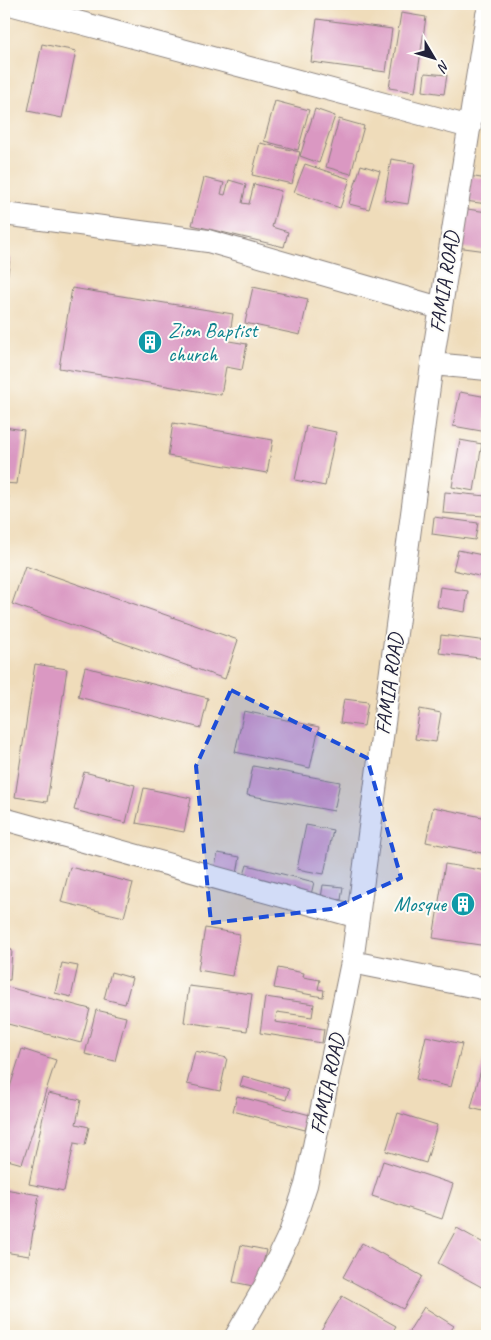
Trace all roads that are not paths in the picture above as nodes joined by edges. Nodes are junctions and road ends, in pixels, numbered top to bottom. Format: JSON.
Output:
{"nodes":[{"id":1,"x":10,"y":4,"type":"edge"},
{"id":2,"x":487,"y":15,"type":"edge"},
{"id":3,"x":470,"y":127,"type":"junction"},
{"id":4,"x":4,"y":214,"type":"edge"},
{"id":5,"x":440,"y":308,"type":"junction"},
{"id":6,"x":432,"y":364,"type":"junction"},
{"id":7,"x":487,"y":369,"type":"edge"},
{"id":8,"x":4,"y":819,"type":"edge"},
{"id":9,"x":358,"y":916,"type":"junction"},
{"id":10,"x":352,"y":962,"type":"junction"},
{"id":11,"x":487,"y":989,"type":"edge"},
{"id":12,"x":236,"y":1336,"type":"edge"}],
"edges":[{"from":1,"to":3,"type":"street"},
{"from":2,"to":3,"type":"street","name":"FAMIA ROAD"},
{"from":3,"to":5,"type":"street","name":"FAMIA ROAD"},
{"from":4,"to":5,"type":"street"},
{"from":5,"to":6,"type":"street","name":"FAMIA ROAD"},
{"from":6,"to":7,"type":"street"},
{"from":6,"to":9,"type":"street","name":"FAMIA ROAD"},
{"from":8,"to":9,"type":"street"},
{"from":9,"to":10,"type":"street","name":"FAMIA ROAD"},
{"from":10,"to":11,"type":"street"},
{"from":10,"to":12,"type":"street","name":"FAMIA ROAD"}]}
